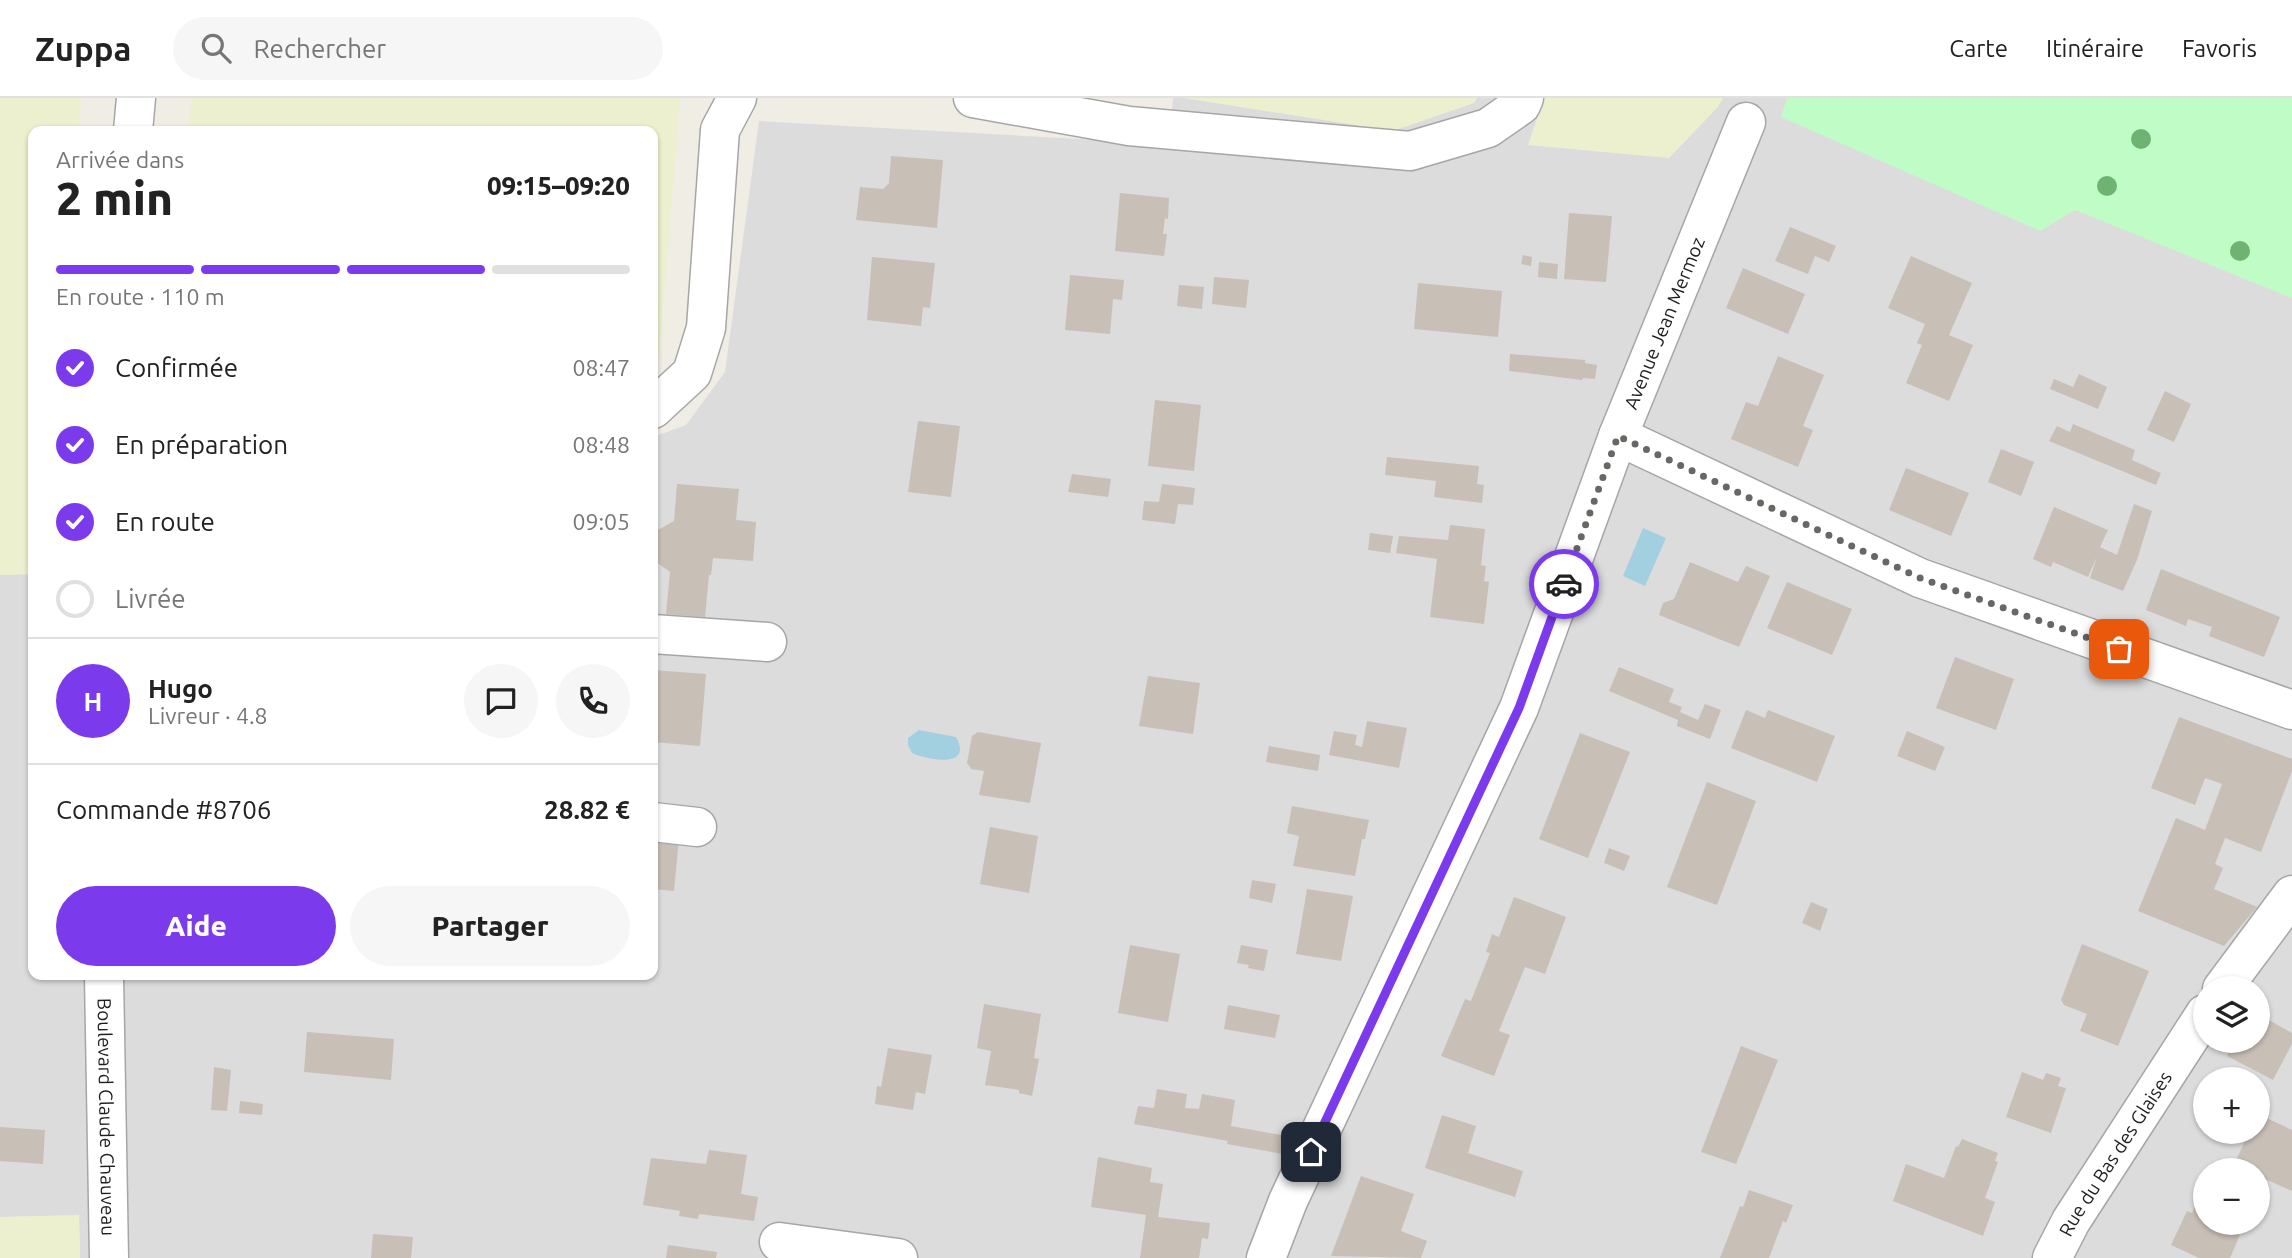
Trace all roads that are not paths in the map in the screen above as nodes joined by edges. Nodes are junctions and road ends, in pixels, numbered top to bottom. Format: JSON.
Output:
{"nodes":[{"id":1,"x":136,"y":98,"type":"edge"},
{"id":2,"x":737,"y":98,"type":"edge"},
{"id":3,"x":973,"y":98,"type":"edge"},
{"id":4,"x":1524,"y":98,"type":"edge"},
{"id":5,"x":1746,"y":122,"type":"dead end"},
{"id":6,"x":133,"y":126,"type":"edge"},
{"id":7,"x":658,"y":404,"type":"edge"},
{"id":8,"x":1618,"y":436,"type":"junction"},
{"id":9,"x":658,"y":634,"type":"edge"},
{"id":10,"x":767,"y":642,"type":"dead end"},
{"id":11,"x":2292,"y":710,"type":"edge"},
{"id":12,"x":658,"y":823,"type":"edge"},
{"id":13,"x":697,"y":827,"type":"dead end"},
{"id":14,"x":2292,"y":895,"type":"edge"},
{"id":15,"x":2232,"y":976,"type":"edge"},
{"id":16,"x":104,"y":980,"type":"edge"},
{"id":17,"x":2193,"y":1033,"type":"edge"},
{"id":18,"x":779,"y":1242,"type":"dead end"},
{"id":19,"x":109,"y":1258,"type":"edge"},
{"id":20,"x":898,"y":1258,"type":"edge"},
{"id":21,"x":1266,"y":1258,"type":"edge"},
{"id":22,"x":2052,"y":1258,"type":"edge"}],
"edges":[{"from":1,"to":6,"type":"street"},
{"from":2,"to":7,"type":"street"},
{"from":3,"to":4,"type":"street"},
{"from":5,"to":8,"type":"street","name":"Avenue Jean Mermoz"},
{"from":8,"to":11,"type":"street"},
{"from":8,"to":21,"type":"street","name":"Avenue Jean Mermoz"},
{"from":9,"to":10,"type":"street"},
{"from":12,"to":13,"type":"street"},
{"from":14,"to":15,"type":"street"},
{"from":16,"to":19,"type":"street","name":"Boulevard Claude Chauveau"},
{"from":17,"to":22,"type":"street","name":"Rue du Bas des Glaises"},
{"from":18,"to":20,"type":"street"}]}
